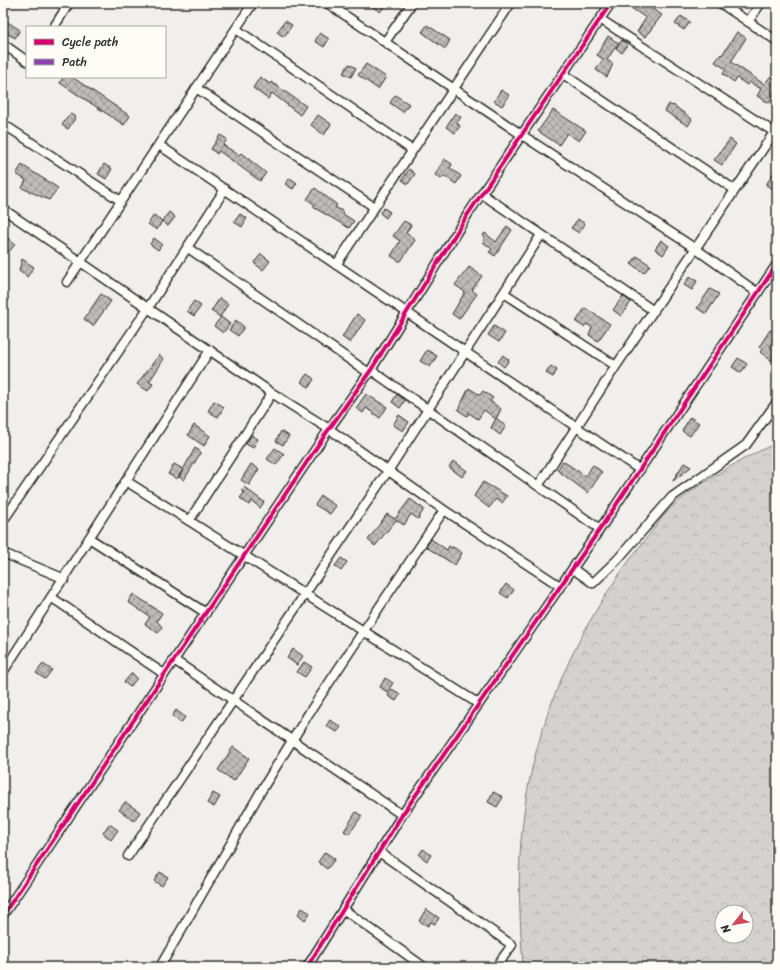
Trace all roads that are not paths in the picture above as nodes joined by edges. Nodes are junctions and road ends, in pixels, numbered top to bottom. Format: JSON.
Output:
{"nodes":[{"id":1,"x":69,"y":3,"type":"edge"},
{"id":2,"x":253,"y":3,"type":"edge"},
{"id":3,"x":327,"y":3,"type":"edge"},
{"id":4,"x":412,"y":3,"type":"edge"},
{"id":5,"x":511,"y":3,"type":"edge"},
{"id":6,"x":611,"y":3,"type":"edge"},
{"id":7,"x":720,"y":3,"type":"edge"},
{"id":8,"x":761,"y":3,"type":"edge"},
{"id":9,"x":338,"y":6,"type":"edge"},
{"id":10,"x":600,"y":19,"type":"junction"},
{"id":11,"x":748,"y":22,"type":"junction"},
{"id":12,"x":55,"y":26,"type":"edge"},
{"id":13,"x":236,"y":29,"type":"junction"},
{"id":14,"x":777,"y":41,"type":"edge"},
{"id":15,"x":386,"y":42,"type":"junction"},
{"id":16,"x":3,"y":44,"type":"edge"},
{"id":17,"x":26,"y":60,"type":"edge"},
{"id":18,"x":563,"y":74,"type":"junction"},
{"id":19,"x":196,"y":88,"type":"junction"},
{"id":20,"x":455,"y":89,"type":"junction"},
{"id":21,"x":3,"y":124,"type":"edge"},
{"id":22,"x":776,"y":130,"type":"edge"},
{"id":23,"x":522,"y":135,"type":"junction"},
{"id":24,"x":159,"y":145,"type":"junction"},
{"id":25,"x":412,"y":150,"type":"junction"},
{"id":26,"x":225,"y":189,"type":"junction"},
{"id":27,"x":735,"y":190,"type":"junction"},
{"id":28,"x":482,"y":194,"type":"junction"},
{"id":29,"x":121,"y":201,"type":"junction"},
{"id":30,"x":374,"y":207,"type":"junction"},
{"id":31,"x":3,"y":209,"type":"edge"},
{"id":32,"x":541,"y":235,"type":"junction"},
{"id":33,"x":188,"y":248,"type":"junction"},
{"id":34,"x":696,"y":249,"type":"junction"},
{"id":35,"x":80,"y":262,"type":"junction"},
{"id":36,"x":777,"y":264,"type":"edge"},
{"id":37,"x":336,"y":265,"type":"junction"},
{"id":38,"x":68,"y":282,"type":"dead end"},
{"id":39,"x":504,"y":293,"type":"junction"},
{"id":40,"x":758,"y":293,"type":"junction"},
{"id":41,"x":148,"y":308,"type":"junction"},
{"id":42,"x":654,"y":311,"type":"junction"},
{"id":43,"x":407,"y":312,"type":"junction"},
{"id":44,"x":210,"y":350,"type":"junction"},
{"id":45,"x":466,"y":352,"type":"junction"},
{"id":46,"x":616,"y":366,"type":"junction"},
{"id":47,"x":370,"y":371,"type":"junction"},
{"id":48,"x":272,"y":393,"type":"junction"},
{"id":49,"x":777,"y":402,"type":"edge"},
{"id":50,"x":428,"y":409,"type":"junction"},
{"id":51,"x":577,"y":428,"type":"junction"},
{"id":52,"x":328,"y":429,"type":"junction"},
{"id":53,"x":388,"y":470,"type":"junction"},
{"id":54,"x":640,"y":470,"type":"junction"},
{"id":55,"x":126,"y":481,"type":"junction"},
{"id":56,"x":538,"y":486,"type":"junction"},
{"id":57,"x":444,"y":510,"type":"junction"},
{"id":58,"x":3,"y":521,"type":"edge"},
{"id":59,"x":189,"y":521,"type":"junction"},
{"id":60,"x":600,"y":529,"type":"junction"},
{"id":61,"x":89,"y":538,"type":"junction"},
{"id":62,"x":3,"y":553,"type":"edge"},
{"id":63,"x":244,"y":555,"type":"junction"},
{"id":64,"x":572,"y":569,"type":"junction"},
{"id":65,"x":64,"y":578,"type":"junction"},
{"id":66,"x":560,"y":586,"type":"junction"},
{"id":67,"x":305,"y":594,"type":"junction"},
{"id":68,"x":51,"y":597,"type":"junction"},
{"id":69,"x":206,"y":612,"type":"junction"},
{"id":70,"x":364,"y":631,"type":"junction"},
{"id":71,"x":174,"y":660,"type":"junction"},
{"id":72,"x":3,"y":672,"type":"edge"},
{"id":73,"x":164,"y":674,"type":"junction"},
{"id":74,"x":233,"y":700,"type":"junction"},
{"id":75,"x":479,"y":704,"type":"junction"},
{"id":76,"x":292,"y":740,"type":"junction"},
{"id":77,"x":402,"y":814,"type":"junction"},
{"id":78,"x":379,"y":852,"type":"junction"},
{"id":79,"x":128,"y":856,"type":"dead end"},
{"id":80,"x":343,"y":909,"type":"junction"},
{"id":81,"x":3,"y":915,"type":"edge"},
{"id":82,"x":160,"y":967,"type":"edge"},
{"id":83,"x":307,"y":967,"type":"edge"},
{"id":84,"x":424,"y":967,"type":"edge"},
{"id":85,"x":496,"y":967,"type":"edge"}],
"edges":[{"from":1,"to":12,"type":"street"},
{"from":2,"to":13,"type":"street"},
{"from":3,"to":9,"type":"street"},
{"from":4,"to":15,"type":"street"},
{"from":5,"to":20,"type":"street"},
{"from":6,"to":10,"type":"street"},
{"from":7,"to":11,"type":"street"},
{"from":8,"to":11,"type":"street"},
{"from":9,"to":15,"type":"street"},
{"from":10,"to":18,"type":"street"},
{"from":10,"to":22,"type":"street"},
{"from":11,"to":14,"type":"street"},
{"from":13,"to":19,"type":"street"},
{"from":13,"to":25,"type":"street"},
{"from":15,"to":20,"type":"street"},
{"from":16,"to":17,"type":"street"},
{"from":18,"to":23,"type":"street"},
{"from":18,"to":27,"type":"street"},
{"from":19,"to":24,"type":"street"},
{"from":19,"to":30,"type":"street"},
{"from":20,"to":23,"type":"street"},
{"from":20,"to":25,"type":"street"},
{"from":21,"to":29,"type":"street"},
{"from":22,"to":27,"type":"street"},
{"from":23,"to":28,"type":"street"},
{"from":23,"to":34,"type":"street"},
{"from":24,"to":26,"type":"street"},
{"from":24,"to":29,"type":"street"},
{"from":25,"to":30,"type":"street"},
{"from":26,"to":33,"type":"street"},
{"from":26,"to":37,"type":"street"},
{"from":27,"to":34,"type":"street"},
{"from":28,"to":32,"type":"street"},
{"from":28,"to":43,"type":"street"},
{"from":29,"to":35,"type":"street"},
{"from":30,"to":37,"type":"street"},
{"from":31,"to":35,"type":"street"},
{"from":32,"to":39,"type":"street"},
{"from":32,"to":42,"type":"street"},
{"from":33,"to":41,"type":"street"},
{"from":33,"to":47,"type":"street"},
{"from":34,"to":40,"type":"street"},
{"from":34,"to":42,"type":"street"},
{"from":35,"to":38,"type":"street"},
{"from":35,"to":41,"type":"street"},
{"from":36,"to":40,"type":"street"},
{"from":37,"to":43,"type":"street"},
{"from":39,"to":45,"type":"street"},
{"from":39,"to":46,"type":"street"},
{"from":40,"to":54,"type":"street"},
{"from":41,"to":44,"type":"street"},
{"from":41,"to":58,"type":"street"},
{"from":42,"to":46,"type":"street"},
{"from":43,"to":45,"type":"street"},
{"from":43,"to":47,"type":"street"},
{"from":44,"to":48,"type":"street"},
{"from":44,"to":55,"type":"street"},
{"from":45,"to":50,"type":"street"},
{"from":45,"to":51,"type":"street"},
{"from":46,"to":51,"type":"street"},
{"from":47,"to":50,"type":"street"},
{"from":47,"to":52,"type":"street"},
{"from":48,"to":52,"type":"street"},
{"from":48,"to":59,"type":"street"},
{"from":49,"to":64,"type":"street"},
{"from":50,"to":53,"type":"street"},
{"from":50,"to":56,"type":"street"},
{"from":51,"to":54,"type":"street"},
{"from":51,"to":56,"type":"street"},
{"from":52,"to":53,"type":"street"},
{"from":52,"to":63,"type":"street"},
{"from":53,"to":57,"type":"street"},
{"from":53,"to":67,"type":"street"},
{"from":54,"to":60,"type":"street"},
{"from":55,"to":59,"type":"street"},
{"from":55,"to":61,"type":"street"},
{"from":56,"to":60,"type":"street"},
{"from":57,"to":66,"type":"street"},
{"from":57,"to":70,"type":"street"},
{"from":59,"to":63,"type":"street"},
{"from":60,"to":64,"type":"street"},
{"from":61,"to":65,"type":"street"},
{"from":61,"to":69,"type":"street"},
{"from":62,"to":65,"type":"street"},
{"from":63,"to":67,"type":"street"},
{"from":63,"to":69,"type":"street"},
{"from":64,"to":66,"type":"street"},
{"from":65,"to":68,"type":"street"},
{"from":66,"to":75,"type":"street"},
{"from":67,"to":70,"type":"street"},
{"from":67,"to":74,"type":"street"},
{"from":68,"to":72,"type":"street"},
{"from":68,"to":73,"type":"street"},
{"from":69,"to":71,"type":"street"},
{"from":70,"to":75,"type":"street"},
{"from":70,"to":76,"type":"street"},
{"from":71,"to":73,"type":"street"},
{"from":71,"to":74,"type":"street"},
{"from":73,"to":81,"type":"street"},
{"from":74,"to":76,"type":"street"},
{"from":74,"to":79,"type":"street"},
{"from":75,"to":77,"type":"street"},
{"from":76,"to":77,"type":"street"},
{"from":76,"to":82,"type":"street"},
{"from":77,"to":78,"type":"street"},
{"from":78,"to":80,"type":"street"},
{"from":78,"to":85,"type":"street"},
{"from":80,"to":83,"type":"street"},
{"from":80,"to":84,"type":"street"}]}
